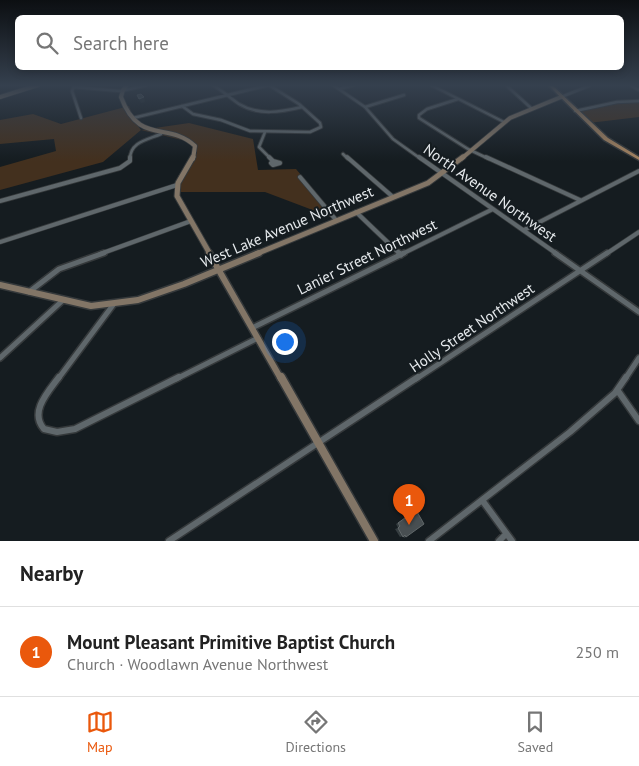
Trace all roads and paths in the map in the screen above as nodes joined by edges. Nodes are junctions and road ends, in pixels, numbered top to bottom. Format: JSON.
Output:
{"nodes":[{"id":1,"x":78,"y":110,"type":"edge"},
{"id":2,"x":129,"y":110,"type":"edge"},
{"id":3,"x":165,"y":110,"type":"edge"},
{"id":4,"x":188,"y":110,"type":"edge"},
{"id":5,"x":257,"y":110,"type":"edge"},
{"id":6,"x":288,"y":110,"type":"edge"},
{"id":7,"x":306,"y":110,"type":"edge"},
{"id":8,"x":368,"y":110,"type":"edge"},
{"id":9,"x":425,"y":110,"type":"edge"},
{"id":10,"x":480,"y":110,"type":"edge"},
{"id":11,"x":526,"y":110,"type":"edge"},
{"id":12,"x":579,"y":110,"type":"edge"},
{"id":13,"x":576,"y":111,"type":"joint"},
{"id":14,"x":81,"y":118,"type":"dead end"},
{"id":15,"x":133,"y":118,"type":"junction"},
{"id":16,"x":504,"y":122,"type":"junction"},
{"id":17,"x":265,"y":132,"type":"junction"},
{"id":18,"x":161,"y":134,"type":"junction"},
{"id":19,"x":471,"y":150,"type":"junction"},
{"id":20,"x":343,"y":154,"type":"dead end"},
{"id":21,"x":639,"y":159,"type":"edge"},
{"id":22,"x":273,"y":161,"type":"dead end"},
{"id":23,"x":639,"y":171,"type":"edge"},
{"id":24,"x":443,"y":174,"type":"junction"},
{"id":25,"x":300,"y":177,"type":"dead end"},
{"id":26,"x":177,"y":185,"type":"junction"},
{"id":27,"x":393,"y":197,"type":"junction"},
{"id":28,"x":580,"y":200,"type":"junction"},
{"id":29,"x":0,"y":201,"type":"edge"},
{"id":30,"x":493,"y":208,"type":"junction"},
{"id":31,"x":356,"y":212,"type":"junction"},
{"id":32,"x":336,"y":220,"type":"junction"},
{"id":33,"x":191,"y":221,"type":"junction"},
{"id":34,"x":524,"y":230,"type":"junction"},
{"id":35,"x":639,"y":232,"type":"edge"},
{"id":36,"x":0,"y":242,"type":"edge"},
{"id":37,"x":401,"y":255,"type":"junction"},
{"id":38,"x":218,"y":269,"type":"junction"},
{"id":39,"x":581,"y":271,"type":"junction"},
{"id":40,"x":0,"y":285,"type":"edge"},
{"id":41,"x":28,"y":292,"type":"junction"},
{"id":42,"x":62,"y":301,"type":"junction"},
{"id":43,"x":113,"y":305,"type":"junction"},
{"id":44,"x":639,"y":312,"type":"edge"},
{"id":45,"x":252,"y":328,"type":"junction"},
{"id":46,"x":258,"y":338,"type":"junction"},
{"id":47,"x":0,"y":358,"type":"edge"},
{"id":48,"x":639,"y":358,"type":"edge"},
{"id":49,"x":618,"y":391,"type":"junction"},
{"id":50,"x":639,"y":421,"type":"edge"},
{"id":51,"x":319,"y":445,"type":"junction"},
{"id":52,"x":482,"y":500,"type":"junction"},
{"id":53,"x":506,"y":534,"type":"junction"},
{"id":54,"x":170,"y":541,"type":"edge"},
{"id":55,"x":374,"y":541,"type":"edge"},
{"id":56,"x":429,"y":541,"type":"edge"},
{"id":57,"x":499,"y":541,"type":"edge"},
{"id":58,"x":512,"y":541,"type":"edge"}],
"edges":[{"from":1,"to":14,"type":"street"},
{"from":2,"to":15,"type":"street"},
{"from":3,"to":15,"type":"street"},
{"from":4,"to":17,"type":"street"},
{"from":5,"to":6,"type":"street"},
{"from":7,"to":17,"type":"street"},
{"from":8,"to":24,"type":"street","name":"North Avenue Northwest"},
{"from":9,"to":19,"type":"street"},
{"from":10,"to":16,"type":"street"},
{"from":11,"to":16,"type":"street","name":"West Lake Avenue Northwest"},
{"from":12,"to":13,"type":"street"},
{"from":13,"to":21,"type":"main road"},
{"from":15,"to":18,"type":"street"},
{"from":16,"to":19,"type":"street","name":"West Lake Avenue Northwest"},
{"from":17,"to":22,"type":"street"},
{"from":18,"to":26,"type":"street"},
{"from":18,"to":29,"type":"street"},
{"from":19,"to":24,"type":"street","name":"West Lake Avenue Northwest"},
{"from":19,"to":28,"type":"street"},
{"from":20,"to":27,"type":"street"},
{"from":23,"to":28,"type":"street"},
{"from":24,"to":27,"type":"street","name":"West Lake Avenue Northwest"},
{"from":24,"to":30,"type":"street","name":"North Avenue Northwest"},
{"from":25,"to":32,"type":"street"},
{"from":26,"to":33,"type":"street"},
{"from":26,"to":36,"type":"street"},
{"from":27,"to":31,"type":"street","name":"West Lake Avenue Northwest"},
{"from":28,"to":34,"type":"street"},
{"from":30,"to":34,"type":"street","name":"North Avenue Northwest"},
{"from":30,"to":37,"type":"street","name":"Lanier Street Northwest"},
{"from":31,"to":32,"type":"street","name":"West Lake Avenue Northwest"},
{"from":31,"to":37,"type":"street"},
{"from":32,"to":38,"type":"street","name":"West Lake Avenue Northwest"},
{"from":33,"to":38,"type":"street"},
{"from":33,"to":41,"type":"street"},
{"from":34,"to":39,"type":"street","name":"North Avenue Northwest"},
{"from":35,"to":39,"type":"street","name":"Holly Street Northwest"},
{"from":37,"to":45,"type":"street","name":"Lanier Street Northwest"},
{"from":38,"to":43,"type":"street","name":"West Lake Avenue Northwest"},
{"from":38,"to":45,"type":"street"},
{"from":39,"to":44,"type":"street","name":"North Avenue Northwest"},
{"from":39,"to":51,"type":"street","name":"Holly Street Northwest"},
{"from":40,"to":41,"type":"street","name":"West Lake Avenue Northwest"},
{"from":41,"to":42,"type":"street","name":"West Lake Avenue Northwest"},
{"from":42,"to":43,"type":"street","name":"West Lake Avenue Northwest"},
{"from":42,"to":47,"type":"street"},
{"from":43,"to":46,"type":"street"},
{"from":45,"to":46,"type":"street"},
{"from":46,"to":51,"type":"street"},
{"from":48,"to":49,"type":"street"},
{"from":49,"to":50,"type":"street"},
{"from":49,"to":52,"type":"street"},
{"from":51,"to":54,"type":"street","name":"Holly Street Northwest"},
{"from":51,"to":55,"type":"street"},
{"from":52,"to":53,"type":"street"},
{"from":52,"to":56,"type":"street"},
{"from":53,"to":57,"type":"street"},
{"from":53,"to":58,"type":"street"}]}
